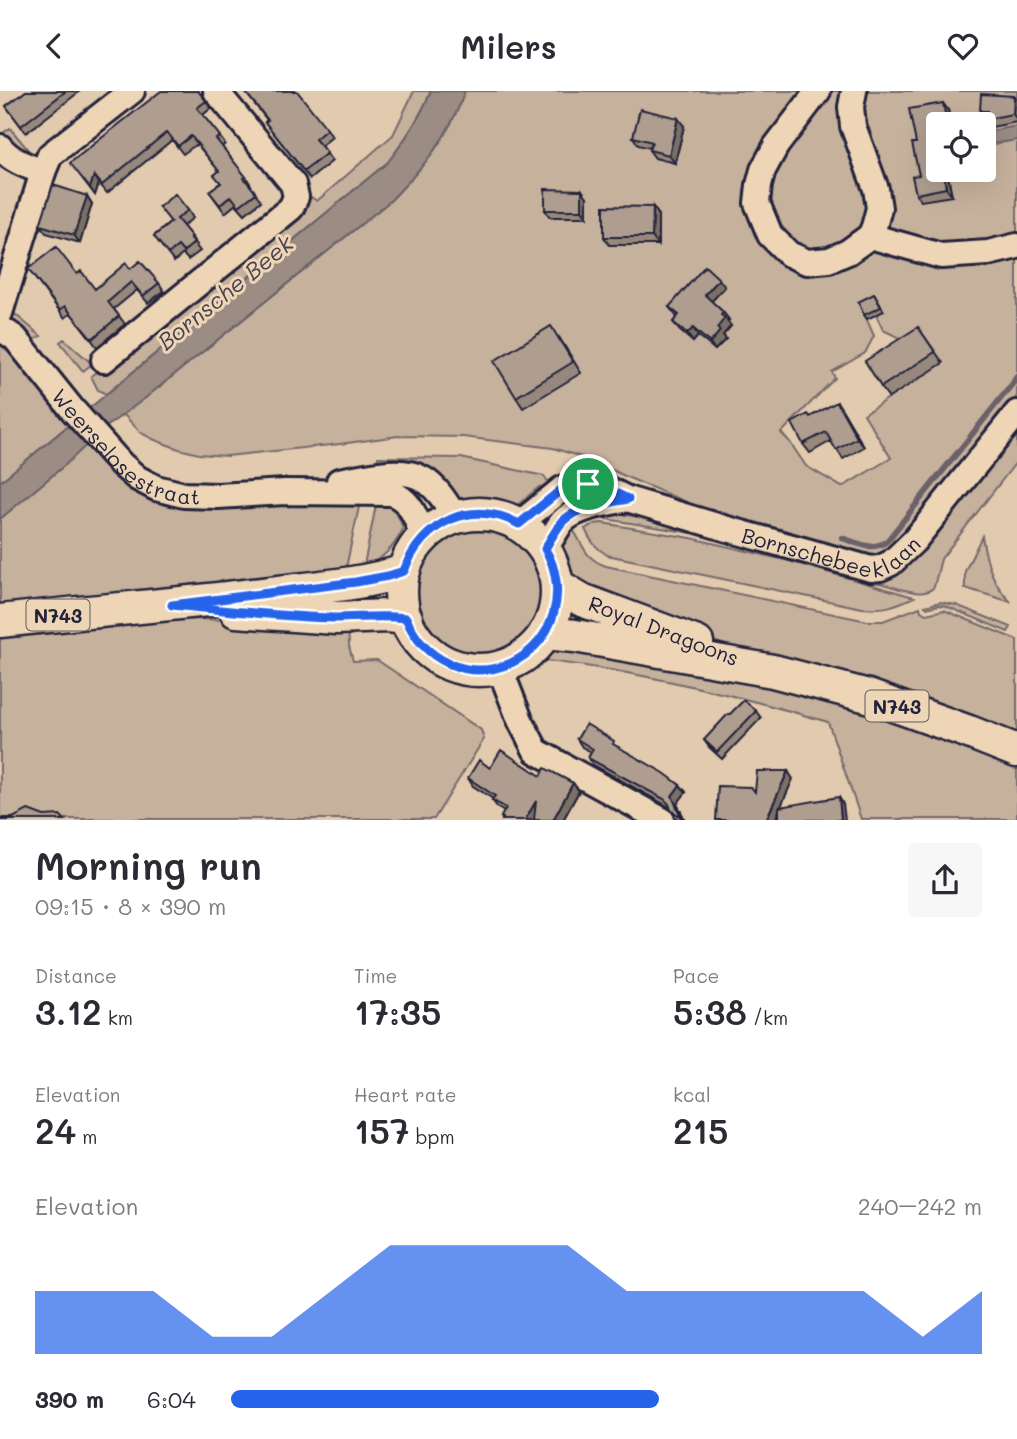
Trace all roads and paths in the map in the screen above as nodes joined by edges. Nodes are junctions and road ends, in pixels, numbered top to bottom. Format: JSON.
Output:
{"nodes":[{"id":1,"x":132,"y":91,"type":"edge"},
{"id":2,"x":216,"y":91,"type":"edge"},
{"id":3,"x":818,"y":91,"type":"edge"},
{"id":4,"x":854,"y":91,"type":"edge"},
{"id":5,"x":0,"y":147,"type":"edge"},
{"id":6,"x":43,"y":172,"type":"junction"},
{"id":7,"x":870,"y":236,"type":"junction"},
{"id":8,"x":1017,"y":246,"type":"edge"},
{"id":9,"x":0,"y":313,"type":"edge"},
{"id":10,"x":0,"y":328,"type":"edge"},
{"id":11,"x":104,"y":360,"type":"dead end"},
{"id":12,"x":1017,"y":414,"type":"edge"},
{"id":13,"x":285,"y":492,"type":"junction"},
{"id":14,"x":628,"y":499,"type":"junction"},
{"id":15,"x":455,"y":517,"type":"junction"},
{"id":16,"x":519,"y":524,"type":"junction"},
{"id":17,"x":424,"y":537,"type":"junction"},
{"id":18,"x":545,"y":549,"type":"junction"},
{"id":19,"x":404,"y":571,"type":"junction"},
{"id":20,"x":557,"y":585,"type":"junction"},
{"id":21,"x":172,"y":605,"type":"junction"},
{"id":22,"x":406,"y":618,"type":"junction"},
{"id":23,"x":0,"y":621,"type":"edge"},
{"id":24,"x":545,"y":633,"type":"junction"},
{"id":25,"x":499,"y":666,"type":"junction"},
{"id":26,"x":773,"y":671,"type":"junction"},
{"id":27,"x":1017,"y":751,"type":"edge"},
{"id":28,"x":591,"y":780,"type":"junction"},
{"id":29,"x":648,"y":818,"type":"edge"},
{"id":30,"x":619,"y":820,"type":"edge"}],
"edges":[{"from":1,"to":6,"type":"street"},
{"from":2,"to":11,"type":"street"},
{"from":3,"to":7,"type":"street"},
{"from":4,"to":7,"type":"street"},
{"from":5,"to":6,"type":"street"},
{"from":6,"to":9,"type":"street"},
{"from":7,"to":8,"type":"street"},
{"from":10,"to":13,"type":"street","name":"Weerselosestraat"},
{"from":12,"to":14,"type":"street","name":"Bornschebeeklaan"},
{"from":13,"to":15,"type":"street","name":"Weerselosestraat"},
{"from":13,"to":17,"type":"street","name":"Weerselosestraat"},
{"from":14,"to":16,"type":"street","name":"Bornschebeeklaan"},
{"from":14,"to":18,"type":"street","name":"Bornschebeeklaan"},
{"from":15,"to":16,"type":"main road"},
{"from":15,"to":17,"type":"main road"},
{"from":16,"to":18,"type":"main road"},
{"from":17,"to":19,"type":"main road"},
{"from":18,"to":20,"type":"main road"},
{"from":19,"to":21,"type":"main road","number":"N743"},
{"from":19,"to":22,"type":"main road"},
{"from":20,"to":24,"type":"main road"},
{"from":20,"to":26,"type":"main road","name":"Royal Dragoons","number":"N743"},
{"from":21,"to":22,"type":"main road","number":"N743"},
{"from":21,"to":23,"type":"main road","number":"N743"},
{"from":22,"to":25,"type":"main road"},
{"from":24,"to":25,"type":"main road"},
{"from":24,"to":26,"type":"main road","name":"Royal Dragoons","number":"N743"},
{"from":25,"to":28,"type":"street"},
{"from":26,"to":27,"type":"main road","name":"Royal Dragoons","number":"N743"},
{"from":28,"to":29,"type":"street"},
{"from":28,"to":30,"type":"street"}]}
